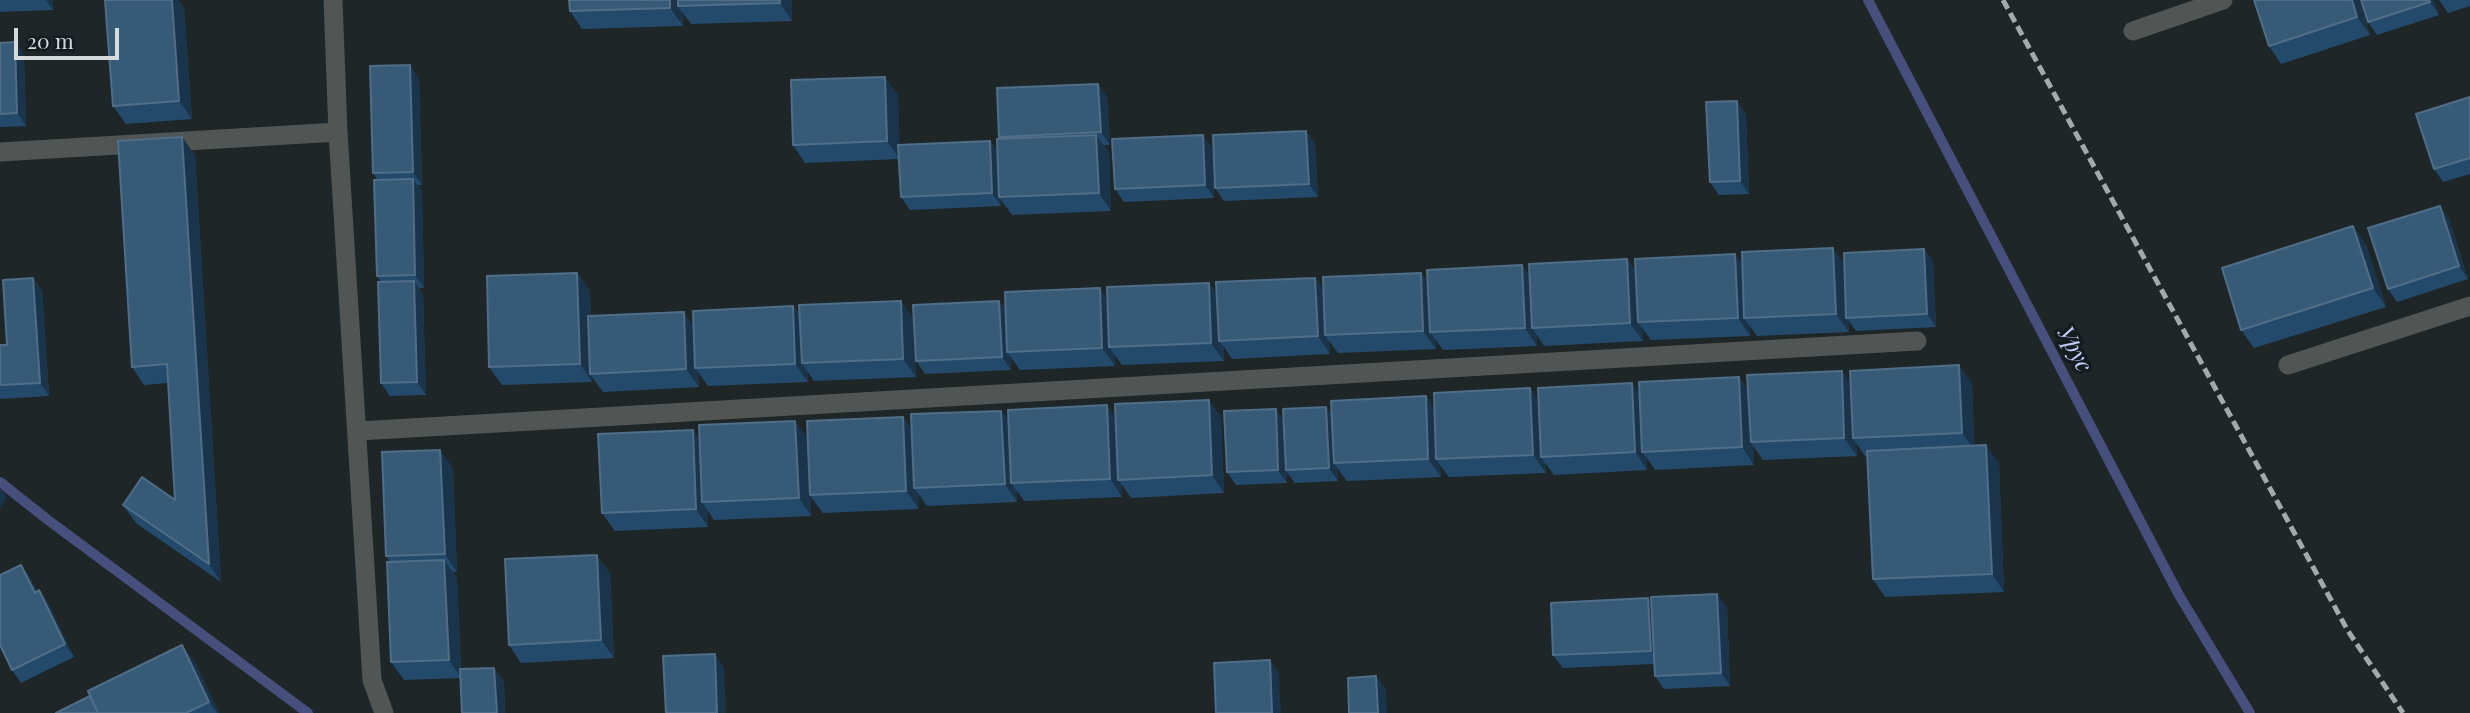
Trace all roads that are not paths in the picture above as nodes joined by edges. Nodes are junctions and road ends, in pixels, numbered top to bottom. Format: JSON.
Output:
{"nodes":[{"id":1,"x":332,"y":0,"type":"edge"},
{"id":2,"x":2223,"y":0,"type":"edge"},
{"id":3,"x":2133,"y":31,"type":"dead end"},
{"id":4,"x":338,"y":132,"type":"junction"},
{"id":5,"x":0,"y":152,"type":"edge"},
{"id":6,"x":2470,"y":306,"type":"edge"},
{"id":7,"x":1917,"y":341,"type":"dead end"},
{"id":8,"x":2288,"y":365,"type":"dead end"},
{"id":9,"x":358,"y":431,"type":"junction"},
{"id":10,"x":384,"y":713,"type":"edge"}],
"edges":[{"from":1,"to":4,"type":"street"},
{"from":2,"to":3,"type":"street"},
{"from":4,"to":5,"type":"street"},
{"from":4,"to":9,"type":"street"},
{"from":6,"to":8,"type":"street"},
{"from":7,"to":9,"type":"street"},
{"from":9,"to":10,"type":"street"}]}
